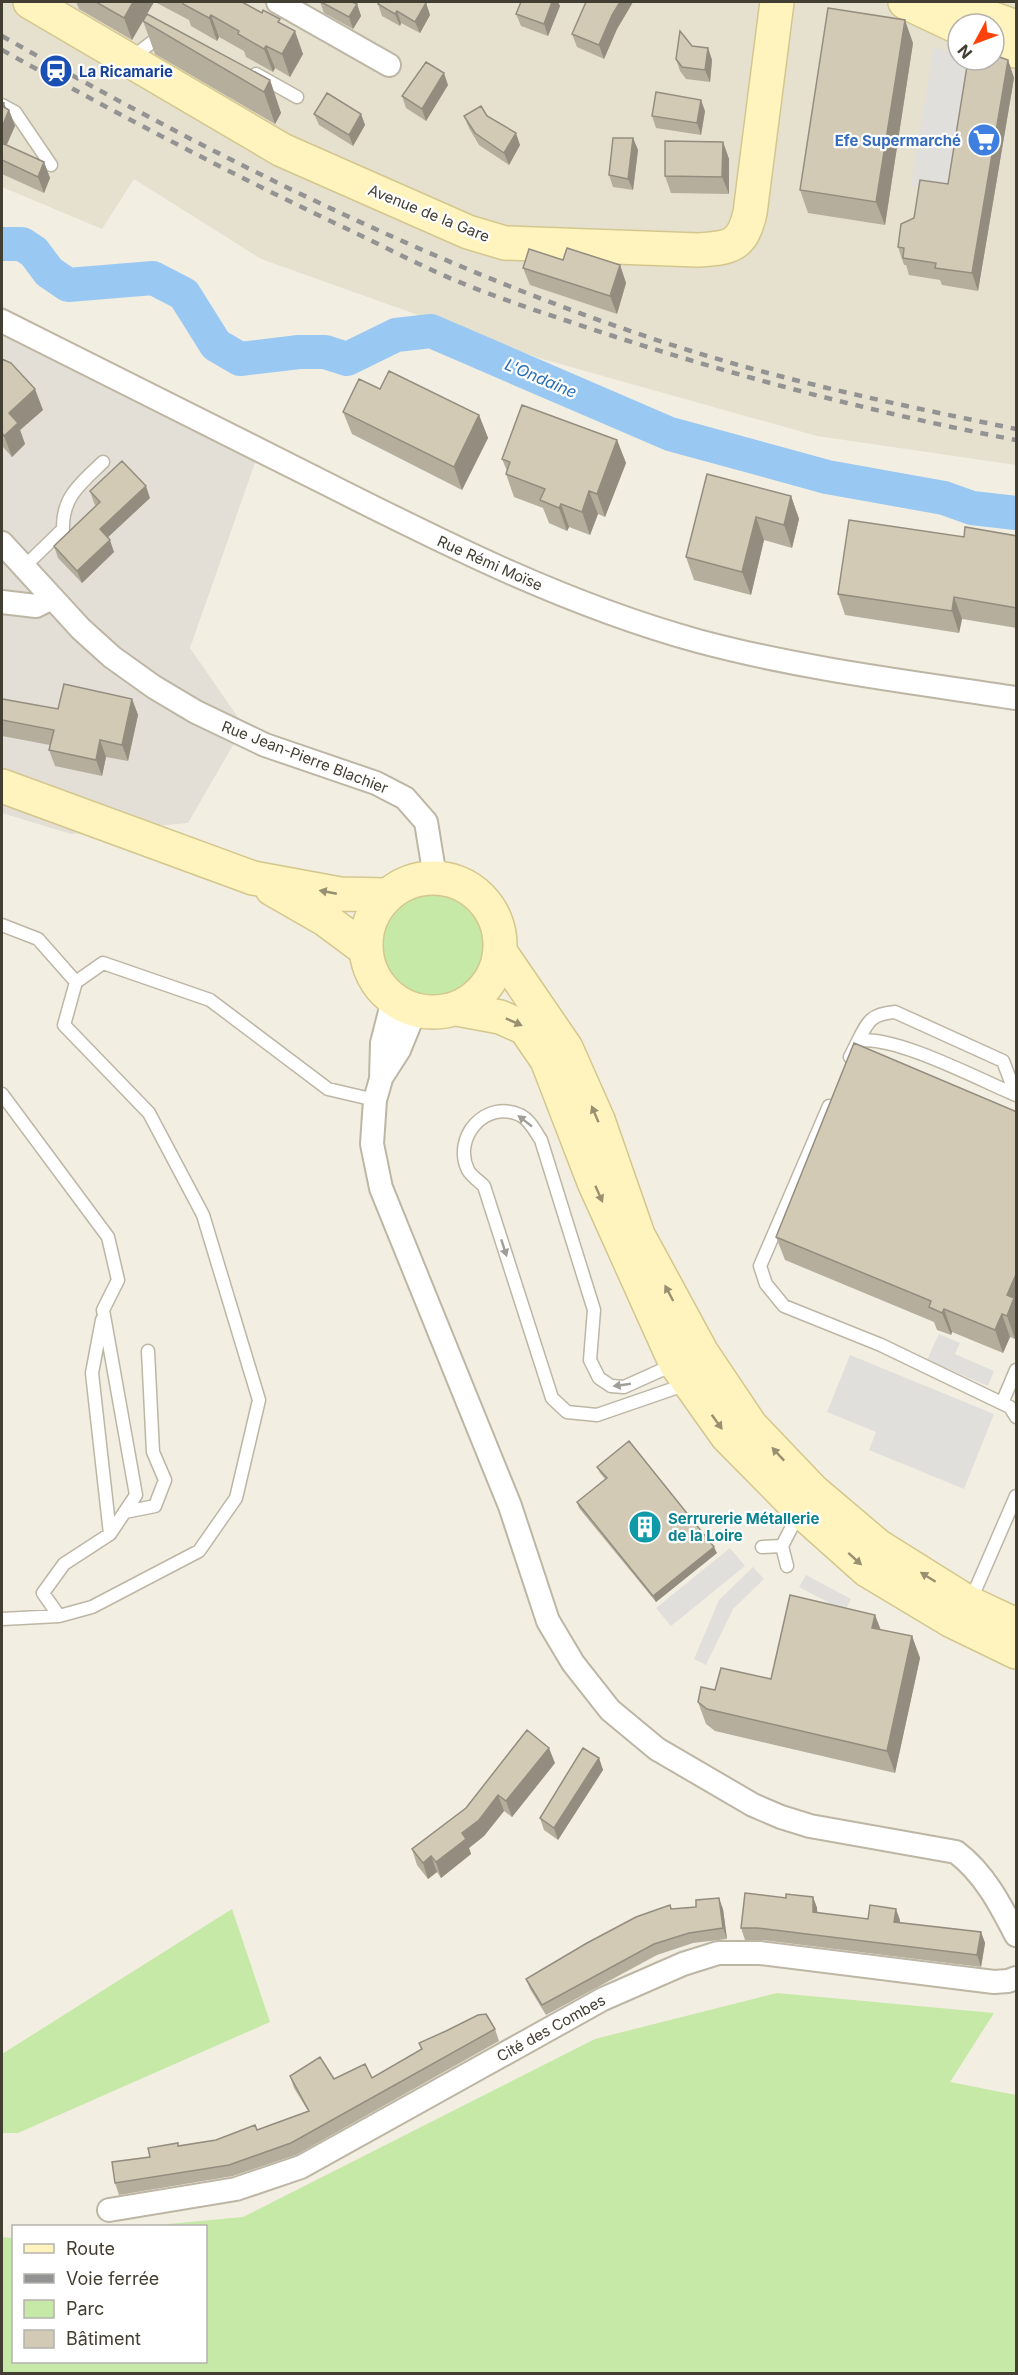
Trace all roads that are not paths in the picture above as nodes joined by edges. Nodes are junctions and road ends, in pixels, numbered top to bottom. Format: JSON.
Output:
{"nodes":[{"id":1,"x":30,"y":2,"type":"edge"},
{"id":2,"x":278,"y":2,"type":"edge"},
{"id":3,"x":777,"y":2,"type":"edge"},
{"id":4,"x":905,"y":2,"type":"edge"},
{"id":5,"x":946,"y":2,"type":"edge"},
{"id":6,"x":946,"y":21,"type":"edge"},
{"id":7,"x":1017,"y":27,"type":"edge"},
{"id":8,"x":176,"y":30,"type":"edge"},
{"id":9,"x":129,"y":60,"type":"junction"},
{"id":10,"x":389,"y":65,"type":"dead end"},
{"id":11,"x":247,"y":69,"type":"edge"},
{"id":12,"x":297,"y":97,"type":"dead end"},
{"id":13,"x":2,"y":105,"type":"edge"},
{"id":14,"x":51,"y":165,"type":"dead end"},
{"id":15,"x":2,"y":321,"type":"edge"},
{"id":16,"x":103,"y":462,"type":"dead end"},
{"id":17,"x":2,"y":543,"type":"edge"},
{"id":18,"x":24,"y":567,"type":"junction"},
{"id":19,"x":52,"y":598,"type":"junction"},
{"id":20,"x":2,"y":602,"type":"edge"},
{"id":21,"x":1017,"y":698,"type":"edge"},
{"id":22,"x":2,"y":786,"type":"edge"},
{"id":23,"x":435,"y":877,"type":"junction"},
{"id":24,"x":253,"y":878,"type":"junction"},
{"id":25,"x":387,"y":895,"type":"junction"},
{"id":26,"x":2,"y":925,"type":"edge"},
{"id":27,"x":365,"y":949,"type":"junction"},
{"id":28,"x":501,"y":953,"type":"junction"},
{"id":29,"x":76,"y":982,"type":"junction"},
{"id":30,"x":404,"y":1006,"type":"junction"},
{"id":31,"x":457,"y":1009,"type":"junction"},
{"id":32,"x":858,"y":1041,"type":"junction"},
{"id":33,"x":844,"y":1073,"type":"edge"},
{"id":34,"x":378,"y":1089,"type":"junction"},
{"id":35,"x":2,"y":1094,"type":"edge"},
{"id":36,"x":834,"y":1094,"type":"edge"},
{"id":37,"x":1016,"y":1095,"type":"edge"},
{"id":38,"x":103,"y":1310,"type":"junction"},
{"id":39,"x":148,"y":1351,"type":"dead end"},
{"id":40,"x":1017,"y":1370,"type":"edge"},
{"id":41,"x":682,"y":1374,"type":"junction"},
{"id":42,"x":1002,"y":1403,"type":"junction"},
{"id":43,"x":1017,"y":1417,"type":"edge"},
{"id":44,"x":1017,"y":1496,"type":"edge"},
{"id":45,"x":800,"y":1509,"type":"junction"},
{"id":46,"x":125,"y":1512,"type":"junction"},
{"id":47,"x":111,"y":1534,"type":"junction"},
{"id":48,"x":782,"y":1546,"type":"junction"},
{"id":49,"x":762,"y":1547,"type":"dead end"},
{"id":50,"x":787,"y":1566,"type":"dead end"},
{"id":51,"x":969,"y":1603,"type":"junction"},
{"id":52,"x":59,"y":1616,"type":"junction"},
{"id":53,"x":2,"y":1619,"type":"edge"},
{"id":54,"x":1017,"y":1625,"type":"edge"},
{"id":55,"x":1017,"y":1652,"type":"edge"},
{"id":56,"x":1017,"y":1935,"type":"edge"},
{"id":57,"x":1017,"y":1978,"type":"edge"},
{"id":58,"x":109,"y":2210,"type":"dead end"}],
"edges":[{"from":1,"to":9,"type":"main road","name":"Avenue de la Gare"},
{"from":2,"to":10,"type":"street"},
{"from":3,"to":9,"type":"main road","name":"Avenue de la Gare"},
{"from":4,"to":6,"type":"main road"},
{"from":5,"to":7,"type":"main road"},
{"from":8,"to":9,"type":"lane"},
{"from":11,"to":12,"type":"lane"},
{"from":13,"to":14,"type":"lane"},
{"from":15,"to":21,"type":"street","name":"Rue Rémi Moïse"},
{"from":16,"to":18,"type":"lane"},
{"from":17,"to":18,"type":"street","name":"Rue Jean-Pierre Blachier"},
{"from":18,"to":19,"type":"street","name":"Rue Jean-Pierre Blachier"},
{"from":19,"to":20,"type":"street"},
{"from":19,"to":23,"type":"street","name":"Rue Jean-Pierre Blachier"},
{"from":22,"to":24,"type":"main road"},
{"from":23,"to":25,"type":"main road"},
{"from":23,"to":28,"type":"main road"},
{"from":25,"to":24,"type":"main road","one_way":true},
{"from":24,"to":27,"type":"main road"},
{"from":25,"to":27,"type":"main road"},
{"from":26,"to":29,"type":"lane"},
{"from":27,"to":30,"type":"main road"},
{"from":28,"to":31,"type":"main road"},
{"from":51,"to":28,"type":"main road","one_way":true},
{"from":29,"to":34,"type":"lane"},
{"from":29,"to":52,"type":"lane"},
{"from":30,"to":31,"type":"main road"},
{"from":30,"to":34,"type":"street"},
{"from":31,"to":41,"type":"main road","one_way":true},
{"from":32,"to":33,"type":"lane"},
{"from":32,"to":37,"type":"lane"},
{"from":32,"to":37,"type":"lane"},
{"from":34,"to":56,"type":"street"},
{"from":35,"to":38,"type":"lane"},
{"from":36,"to":42,"type":"lane"},
{"from":38,"to":46,"type":"lane"},
{"from":38,"to":47,"type":"lane"},
{"from":39,"to":46,"type":"lane"},
{"from":40,"to":42,"type":"lane"},
{"from":41,"to":41,"type":"lane","one_way":true},
{"from":41,"to":45,"type":"main road","one_way":true},
{"from":42,"to":43,"type":"lane"},
{"from":44,"to":51,"type":"lane"},
{"from":45,"to":48,"type":"lane"},
{"from":45,"to":55,"type":"main road","one_way":true},
{"from":46,"to":47,"type":"lane"},
{"from":47,"to":52,"type":"lane"},
{"from":48,"to":49,"type":"lane"},
{"from":48,"to":50,"type":"lane"},
{"from":51,"to":54,"type":"main road"},
{"from":52,"to":53,"type":"lane"},
{"from":57,"to":58,"type":"street","name":"Cité des Combes"}]}
